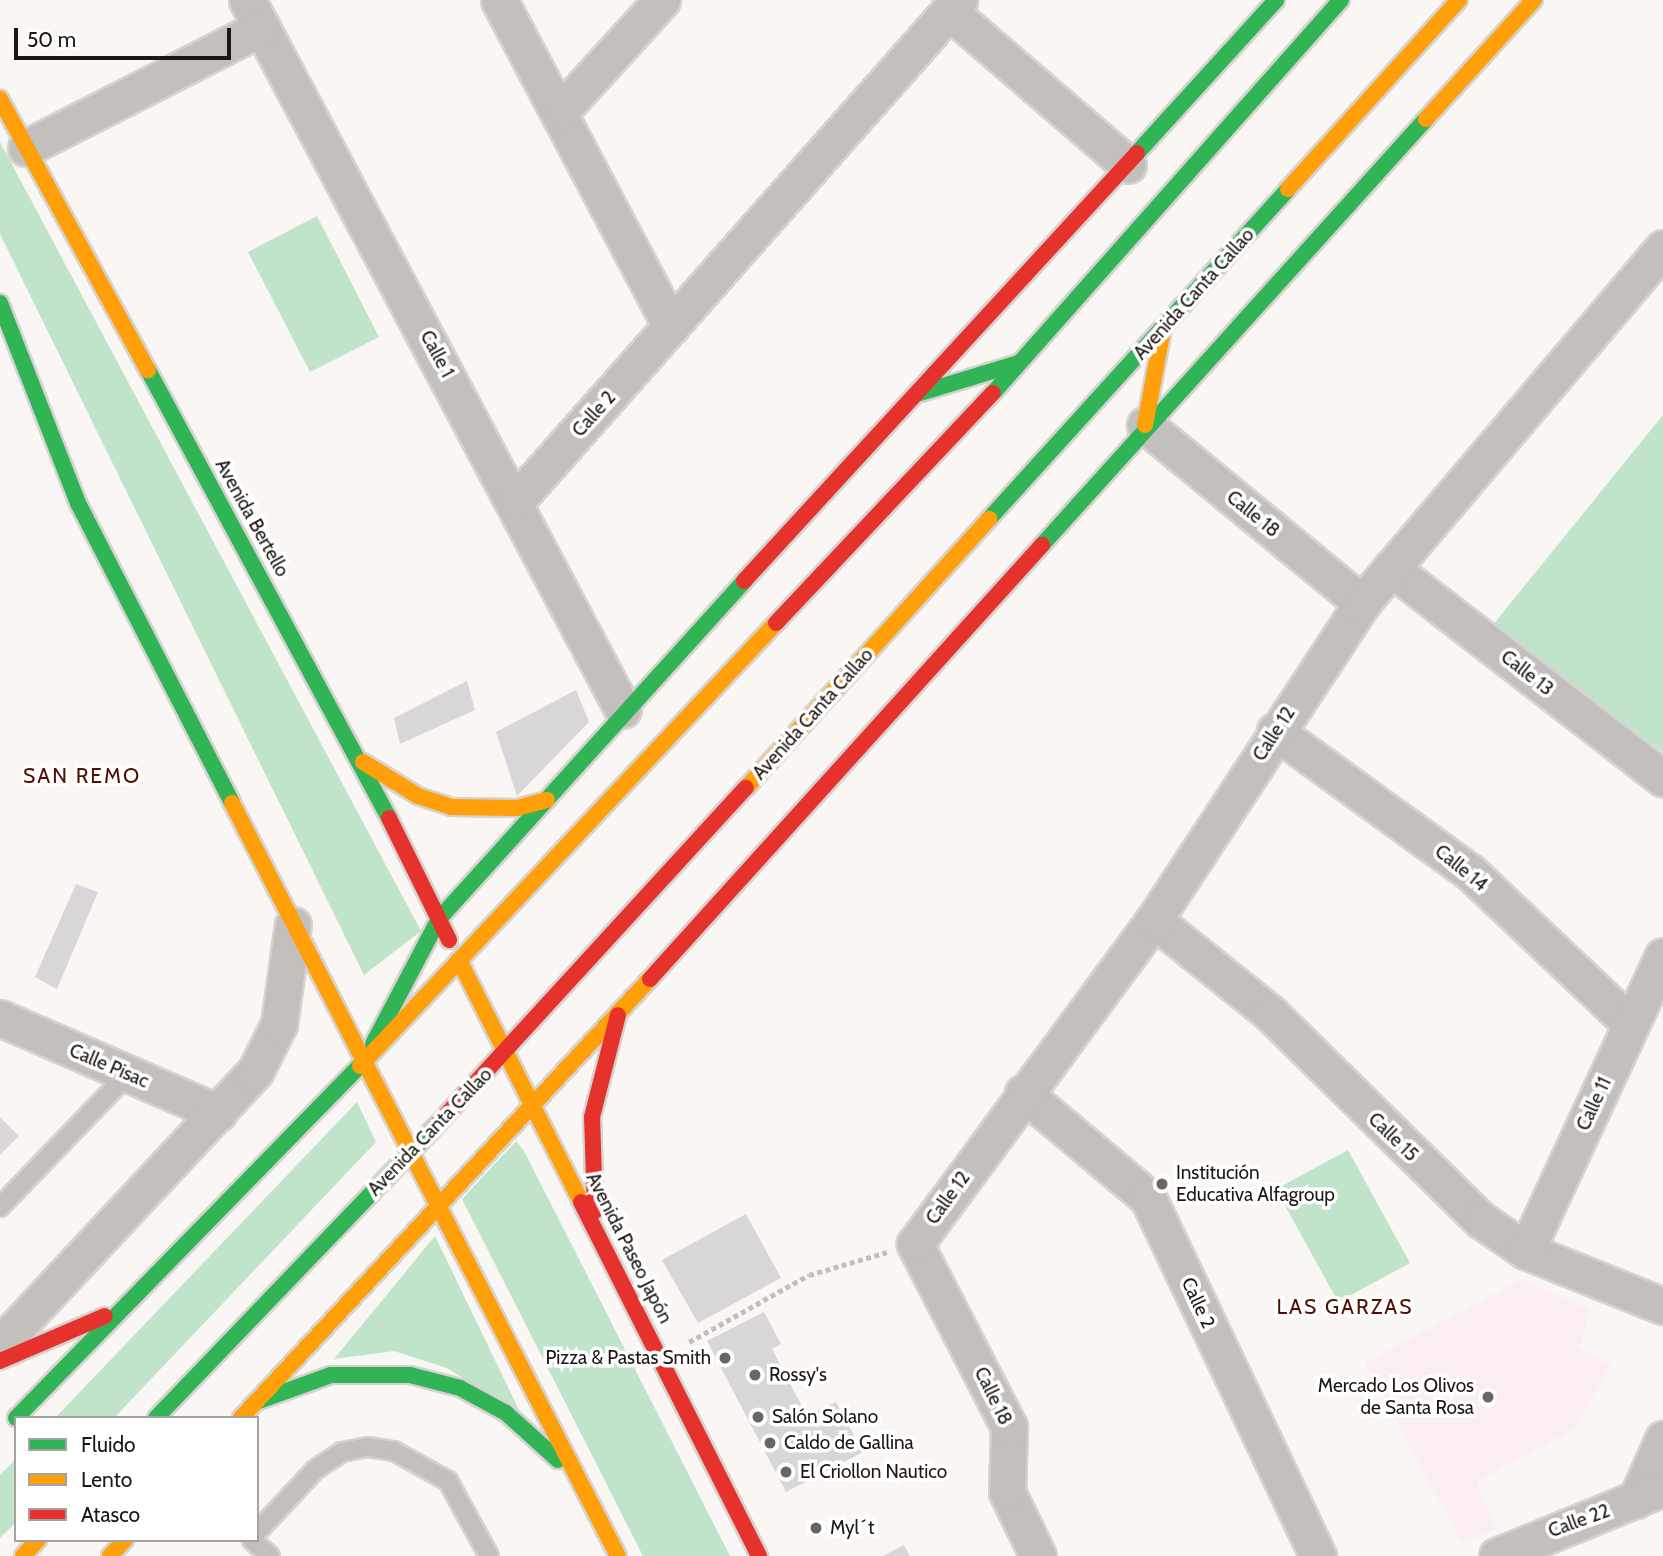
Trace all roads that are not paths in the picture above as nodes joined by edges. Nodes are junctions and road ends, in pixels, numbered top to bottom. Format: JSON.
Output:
{"nodes":[{"id":1,"x":499,"y":0,"type":"edge"},
{"id":2,"x":662,"y":0,"type":"edge"},
{"id":3,"x":1276,"y":0,"type":"edge"},
{"id":4,"x":1341,"y":0,"type":"edge"},
{"id":5,"x":1459,"y":0,"type":"edge"},
{"id":6,"x":1534,"y":0,"type":"edge"},
{"id":7,"x":954,"y":6,"type":"edge"},
{"id":8,"x":255,"y":14,"type":"edge"},
{"id":9,"x":0,"y":99,"type":"edge"},
{"id":10,"x":561,"y":111,"type":"junction"},
{"id":11,"x":26,"y":148,"type":"junction"},
{"id":12,"x":1128,"y":165,"type":"junction"},
{"id":13,"x":1663,"y":248,"type":"edge"},
{"id":14,"x":0,"y":303,"type":"edge"},
{"id":15,"x":671,"y":327,"type":"junction"},
{"id":16,"x":1163,"y":329,"type":"junction"},
{"id":17,"x":1021,"y":363,"type":"junction"},
{"id":18,"x":920,"y":393,"type":"junction"},
{"id":19,"x":1145,"y":425,"type":"junction"},
{"id":20,"x":516,"y":501,"type":"junction"},
{"id":21,"x":1391,"y":568,"type":"junction"},
{"id":22,"x":1362,"y":603,"type":"junction"},
{"id":23,"x":623,"y":710,"type":"junction"},
{"id":24,"x":1275,"y":731,"type":"junction"},
{"id":25,"x":360,"y":759,"type":"junction"},
{"id":26,"x":1663,"y":778,"type":"edge"},
{"id":27,"x":547,"y":800,"type":"junction"},
{"id":28,"x":439,"y":919,"type":"junction"},
{"id":29,"x":1154,"y":920,"type":"junction"},
{"id":30,"x":293,"y":925,"type":"junction"},
{"id":31,"x":1663,"y":957,"type":"edge"},
{"id":32,"x":459,"y":960,"type":"junction"},
{"id":33,"x":618,"y":1015,"type":"junction"},
{"id":34,"x":0,"y":1018,"type":"edge"},
{"id":35,"x":1631,"y":1024,"type":"junction"},
{"id":36,"x":507,"y":1052,"type":"junction"},
{"id":37,"x":364,"y":1062,"type":"junction"},
{"id":38,"x":128,"y":1074,"type":"junction"},
{"id":39,"x":1023,"y":1093,"type":"junction"},
{"id":40,"x":532,"y":1106,"type":"junction"},
{"id":41,"x":218,"y":1113,"type":"junction"},
{"id":42,"x":410,"y":1152,"type":"junction"},
{"id":43,"x":438,"y":1206,"type":"junction"},
{"id":44,"x":0,"y":1207,"type":"edge"},
{"id":45,"x":597,"y":1231,"type":"junction"},
{"id":46,"x":915,"y":1244,"type":"joint"},
{"id":47,"x":1526,"y":1251,"type":"junction"},
{"id":48,"x":1663,"y":1306,"type":"edge"},
{"id":49,"x":119,"y":1310,"type":"junction"},
{"id":50,"x":0,"y":1345,"type":"edge"},
{"id":51,"x":0,"y":1361,"type":"edge"},
{"id":52,"x":256,"y":1402,"type":"junction"},
{"id":53,"x":18,"y":1416,"type":"edge"},
{"id":54,"x":158,"y":1416,"type":"edge"},
{"id":55,"x":243,"y":1416,"type":"edge"},
{"id":56,"x":14,"y":1420,"type":"edge"},
{"id":57,"x":0,"y":1434,"type":"edge"},
{"id":58,"x":1663,"y":1439,"type":"edge"},
{"id":59,"x":581,"y":1486,"type":"junction"},
{"id":60,"x":1649,"y":1494,"type":"edge"},
{"id":61,"x":259,"y":1528,"type":"edge"},
{"id":62,"x":259,"y":1534,"type":"edge"},
{"id":63,"x":36,"y":1542,"type":"edge"},
{"id":64,"x":122,"y":1542,"type":"edge"},
{"id":65,"x":1555,"y":1543,"type":"edge"},
{"id":66,"x":23,"y":1556,"type":"edge"},
{"id":67,"x":110,"y":1556,"type":"edge"},
{"id":68,"x":270,"y":1556,"type":"edge"},
{"id":69,"x":489,"y":1556,"type":"edge"},
{"id":70,"x":618,"y":1556,"type":"edge"},
{"id":71,"x":759,"y":1556,"type":"edge"},
{"id":72,"x":1038,"y":1556,"type":"edge"},
{"id":73,"x":1318,"y":1556,"type":"edge"},
{"id":74,"x":1497,"y":1556,"type":"edge"}],
"edges":[{"from":1,"to":10,"type":"street"},
{"from":2,"to":10,"type":"street"},
{"from":3,"to":12,"type":"main road"},
{"from":4,"to":17,"type":"main road"},
{"from":5,"to":16,"type":"main road","name":"Avenida Canta Callao"},
{"from":6,"to":19,"type":"main road"},
{"from":7,"to":12,"type":"street"},
{"from":7,"to":15,"type":"street","name":"Calle 2"},
{"from":8,"to":11,"type":"street"},
{"from":8,"to":20,"type":"street","name":"Calle 1"},
{"from":9,"to":11,"type":"main road","name":"Avenida Bertello"},
{"from":10,"to":15,"type":"street"},
{"from":11,"to":25,"type":"main road","name":"Avenida Bertello"},
{"from":12,"to":18,"type":"main road"},
{"from":13,"to":21,"type":"street","name":"Calle 12"},
{"from":14,"to":30,"type":"main road"},
{"from":15,"to":20,"type":"street","name":"Calle 2"},
{"from":16,"to":19,"type":"main road"},
{"from":16,"to":36,"type":"main road","name":"Avenida Canta Callao"},
{"from":17,"to":18,"type":"main road"},
{"from":17,"to":32,"type":"main road"},
{"from":18,"to":23,"type":"main road"},
{"from":19,"to":22,"type":"street","name":"Calle 18"},
{"from":19,"to":33,"type":"main road"},
{"from":20,"to":23,"type":"street","name":"Calle 1"},
{"from":21,"to":22,"type":"street","name":"Calle 12"},
{"from":21,"to":26,"type":"street","name":"Calle 13"},
{"from":22,"to":24,"type":"street","name":"Calle 12"},
{"from":23,"to":27,"type":"main road"},
{"from":24,"to":29,"type":"street","name":"Calle 12"},
{"from":24,"to":35,"type":"street","name":"Calle 14"},
{"from":25,"to":27,"type":"main road"},
{"from":25,"to":28,"type":"main road","name":"Avenida Bertello"},
{"from":27,"to":28,"type":"main road"},
{"from":28,"to":32,"type":"main road","name":"Avenida Bertello"},
{"from":28,"to":37,"type":"main road"},
{"from":29,"to":39,"type":"street","name":"Calle 12"},
{"from":29,"to":47,"type":"street","name":"Calle 15"},
{"from":30,"to":37,"type":"main road"},
{"from":30,"to":41,"type":"street"},
{"from":31,"to":35,"type":"street","name":"Calle 11"},
{"from":32,"to":36,"type":"main road","name":"Avenida Paseo Japón"},
{"from":32,"to":37,"type":"main road"},
{"from":33,"to":40,"type":"main road"},
{"from":33,"to":45,"type":"main road"},
{"from":34,"to":38,"type":"street","name":"Calle Pisac"},
{"from":35,"to":47,"type":"street","name":"Calle 11"},
{"from":36,"to":40,"type":"main road","name":"Avenida Paseo Japón"},
{"from":36,"to":42,"type":"main road","name":"Avenida Canta Callao"},
{"from":37,"to":42,"type":"main road"},
{"from":37,"to":49,"type":"main road"},
{"from":38,"to":41,"type":"street","name":"Calle Pisac"},
{"from":38,"to":44,"type":"lane"},
{"from":39,"to":46,"type":"street","name":"Calle 12"},
{"from":39,"to":73,"type":"street","name":"Calle 2"},
{"from":40,"to":43,"type":"main road"},
{"from":40,"to":45,"type":"main road","name":"Avenida Paseo Japón"},
{"from":41,"to":50,"type":"street"},
{"from":42,"to":43,"type":"main road"},
{"from":42,"to":54,"type":"main road","name":"Avenida Canta Callao"},
{"from":43,"to":52,"type":"main road"},
{"from":43,"to":59,"type":"main road"},
{"from":45,"to":71,"type":"main road","name":"Avenida Paseo Japón"},
{"from":46,"to":72,"type":"street","name":"Calle 18"},
{"from":47,"to":48,"type":"street","name":"Calle 15"},
{"from":49,"to":51,"type":"main road"},
{"from":49,"to":53,"type":"main road"},
{"from":52,"to":55,"type":"main road"},
{"from":52,"to":59,"type":"main road"},
{"from":56,"to":57,"type":"main road"},
{"from":58,"to":60,"type":"street"},
{"from":59,"to":70,"type":"main road"},
{"from":60,"to":65,"type":"street","name":"Calle 22"},
{"from":61,"to":69,"type":"lane"},
{"from":62,"to":68,"type":"lane"},
{"from":63,"to":66,"type":"main road"},
{"from":64,"to":67,"type":"main road"},
{"from":65,"to":74,"type":"street","name":"Calle 22"}]}
